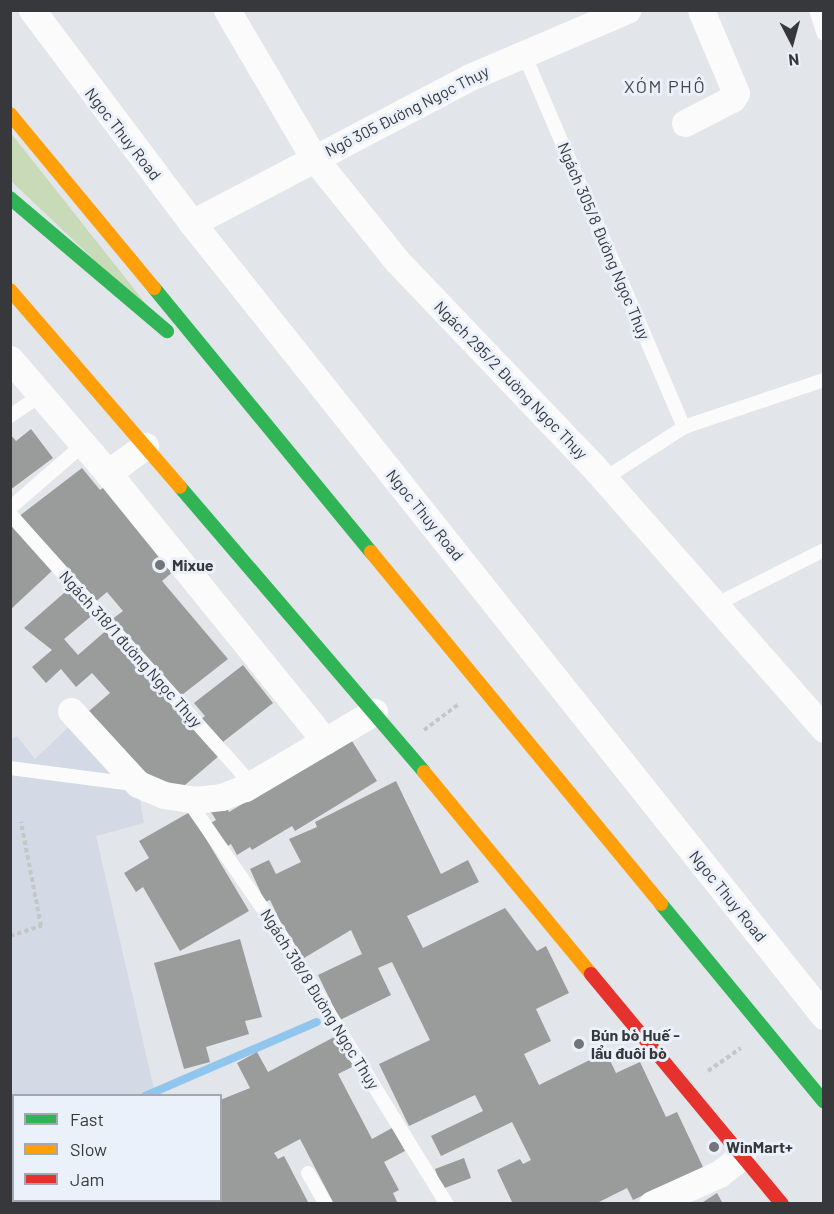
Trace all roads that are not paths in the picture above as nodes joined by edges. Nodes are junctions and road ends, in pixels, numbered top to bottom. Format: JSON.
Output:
{"nodes":[{"id":1,"x":227,"y":10,"type":"edge"},
{"id":2,"x":627,"y":10,"type":"edge"},
{"id":3,"x":700,"y":10,"type":"edge"},
{"id":4,"x":816,"y":10,"type":"edge"},
{"id":5,"x":35,"y":11,"type":"edge"},
{"id":6,"x":592,"y":17,"type":"edge"},
{"id":7,"x":824,"y":34,"type":"edge"},
{"id":8,"x":524,"y":54,"type":"junction"},
{"id":9,"x":10,"y":114,"type":"edge"},
{"id":10,"x":685,"y":123,"type":"dead end"},
{"id":11,"x":314,"y":158,"type":"junction"},
{"id":12,"x":10,"y":198,"type":"edge"},
{"id":13,"x":192,"y":223,"type":"junction"},
{"id":14,"x":10,"y":290,"type":"edge"},
{"id":15,"x":10,"y":359,"type":"edge"},
{"id":16,"x":824,"y":380,"type":"edge"},
{"id":17,"x":229,"y":384,"type":"junction"},
{"id":18,"x":41,"y":395,"type":"junction"},
{"id":19,"x":10,"y":416,"type":"edge"},
{"id":20,"x":684,"y":427,"type":"junction"},
{"id":21,"x":84,"y":444,"type":"junction"},
{"id":22,"x":145,"y":446,"type":"junction"},
{"id":23,"x":108,"y":472,"type":"junction"},
{"id":24,"x":604,"y":479,"type":"junction"},
{"id":25,"x":10,"y":508,"type":"edge"},
{"id":26,"x":10,"y":514,"type":"edge"},
{"id":27,"x":824,"y":550,"type":"edge"},
{"id":28,"x":715,"y":605,"type":"junction"},
{"id":29,"x":71,"y":711,"type":"dead end"},
{"id":30,"x":374,"y":712,"type":"junction"},
{"id":31,"x":824,"y":729,"type":"edge"},
{"id":32,"x":325,"y":741,"type":"junction"},
{"id":33,"x":10,"y":768,"type":"edge"},
{"id":34,"x":138,"y":784,"type":"junction"},
{"id":35,"x":251,"y":784,"type":"junction"},
{"id":36,"x":187,"y":799,"type":"junction"},
{"id":37,"x":824,"y":1016,"type":"edge"},
{"id":38,"x":824,"y":1102,"type":"edge"},
{"id":39,"x":742,"y":1156,"type":"junction"},
{"id":40,"x":308,"y":1173,"type":"dead end"},
{"id":41,"x":326,"y":1203,"type":"edge"},
{"id":42,"x":447,"y":1203,"type":"edge"},
{"id":43,"x":652,"y":1203,"type":"edge"},
{"id":44,"x":782,"y":1203,"type":"edge"}],
"edges":[{"from":1,"to":11,"type":"street","name":"Ngách 295/2 Đường Ngọc Thụy"},
{"from":2,"to":6,"type":"street","name":"Ngõ 305 Đường Ngọc Thụy"},
{"from":3,"to":10,"type":"street"},
{"from":4,"to":7,"type":"lane"},
{"from":5,"to":13,"type":"street","name":"Ngoc Thuy Road"},
{"from":6,"to":8,"type":"street","name":"Ngõ 305 Đường Ngọc Thụy"},
{"from":8,"to":11,"type":"street","name":"Ngõ 305 Đường Ngọc Thụy"},
{"from":8,"to":20,"type":"lane","name":"Ngách 305/8 Đường Ngọc Thụy"},
{"from":9,"to":17,"type":"main road"},
{"from":11,"to":13,"type":"street","name":"Ngõ 305 Đường Ngọc Thụy"},
{"from":11,"to":24,"type":"street","name":"Ngách 295/2 Đường Ngọc Thụy"},
{"from":12,"to":17,"type":"main road"},
{"from":13,"to":37,"type":"street","name":"Ngoc Thuy Road"},
{"from":14,"to":22,"type":"main road"},
{"from":15,"to":18,"type":"street"},
{"from":16,"to":20,"type":"lane"},
{"from":17,"to":38,"type":"main road"},
{"from":18,"to":19,"type":"lane"},
{"from":18,"to":21,"type":"street"},
{"from":20,"to":24,"type":"lane"},
{"from":21,"to":23,"type":"street"},
{"from":21,"to":25,"type":"lane"},
{"from":22,"to":23,"type":"street"},
{"from":22,"to":30,"type":"main road"},
{"from":23,"to":32,"type":"street"},
{"from":24,"to":28,"type":"street","name":"Ngách 295/2 Đường Ngọc Thụy"},
{"from":26,"to":35,"type":"lane","name":"Ngách 318/1 đường Ngọc Thụy"},
{"from":27,"to":28,"type":"lane"},
{"from":28,"to":31,"type":"street","name":"Ngách 295/2 Đường Ngọc Thụy"},
{"from":29,"to":34,"type":"street"},
{"from":30,"to":32,"type":"street"},
{"from":30,"to":39,"type":"main road"},
{"from":32,"to":35,"type":"street"},
{"from":33,"to":34,"type":"lane"},
{"from":34,"to":36,"type":"street"},
{"from":35,"to":36,"type":"street"},
{"from":36,"to":42,"type":"lane","name":"Ngách 318/8 Đường Ngọc Thụy"},
{"from":39,"to":43,"type":"street"},
{"from":39,"to":44,"type":"main road"},
{"from":40,"to":41,"type":"lane"}]}
